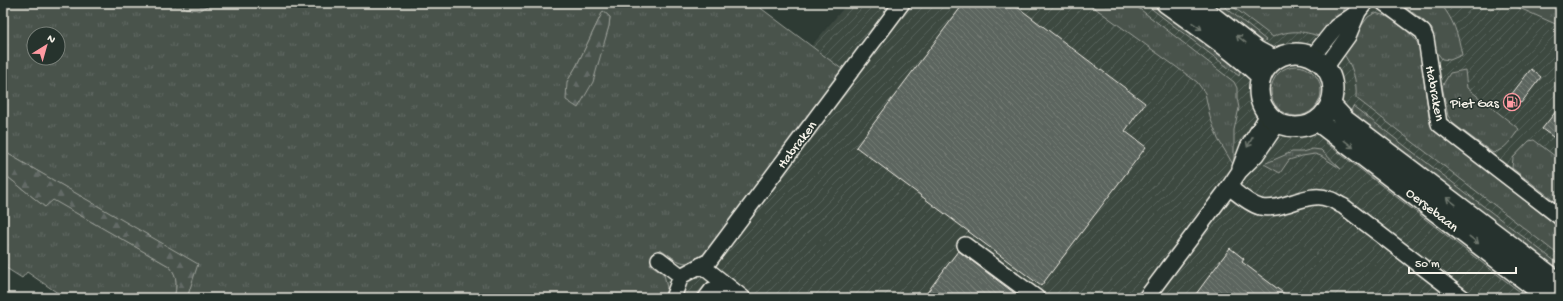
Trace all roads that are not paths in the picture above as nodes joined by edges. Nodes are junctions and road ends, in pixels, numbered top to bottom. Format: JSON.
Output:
{"nodes":[{"id":1,"x":902,"y":3,"type":"edge"},
{"id":2,"x":1166,"y":3,"type":"edge"},
{"id":3,"x":1195,"y":3,"type":"edge"},
{"id":4,"x":1384,"y":3,"type":"edge"},
{"id":5,"x":1361,"y":8,"type":"edge"},
{"id":6,"x":1274,"y":60,"type":"junction"},
{"id":7,"x":1318,"y":62,"type":"junction"},
{"id":8,"x":1261,"y":76,"type":"junction"},
{"id":9,"x":1330,"y":104,"type":"junction"},
{"id":10,"x":1273,"y":119,"type":"junction"},
{"id":11,"x":1317,"y":121,"type":"junction"},
{"id":12,"x":1229,"y":187,"type":"junction"},
{"id":13,"x":1560,"y":217,"type":"edge"},
{"id":14,"x":965,"y":245,"type":"dead end"},
{"id":15,"x":659,"y":259,"type":"dead end"},
{"id":16,"x":701,"y":265,"type":"junction"},
{"id":17,"x":681,"y":276,"type":"junction"},
{"id":18,"x":1560,"y":283,"type":"edge"},
{"id":19,"x":730,"y":288,"type":"junction"},
{"id":20,"x":674,"y":298,"type":"edge"},
{"id":21,"x":706,"y":298,"type":"edge"},
{"id":22,"x":743,"y":298,"type":"edge"},
{"id":23,"x":1037,"y":298,"type":"edge"},
{"id":24,"x":1146,"y":298,"type":"edge"},
{"id":25,"x":1463,"y":298,"type":"edge"},
{"id":26,"x":1549,"y":298,"type":"edge"}],
"edges":[{"from":1,"to":16,"type":"street","name":"Habraken"},
{"from":2,"to":8,"type":"main road","one_way":true},
{"from":6,"to":3,"type":"main road","one_way":true},
{"from":4,"to":13,"type":"street","name":"Habraken"},
{"from":5,"to":7,"type":"street"},
{"from":6,"to":7,"type":"main road"},
{"from":6,"to":8,"type":"main road"},
{"from":7,"to":9,"type":"main road"},
{"from":8,"to":10,"type":"main road"},
{"from":9,"to":11,"type":"main road"},
{"from":18,"to":9,"type":"main road","name":"Oersebaan","one_way":true},
{"from":10,"to":11,"type":"main road"},
{"from":10,"to":12,"type":"street"},
{"from":11,"to":26,"type":"main road","name":"Oersebaan","one_way":true},
{"from":12,"to":24,"type":"street"},
{"from":12,"to":25,"type":"street"},
{"from":14,"to":23,"type":"street"},
{"from":15,"to":17,"type":"street"},
{"from":16,"to":17,"type":"street","name":"Habraken"},
{"from":16,"to":19,"type":"street"},
{"from":17,"to":20,"type":"street"},
{"from":19,"to":21,"type":"street"},
{"from":19,"to":22,"type":"street"}]}
